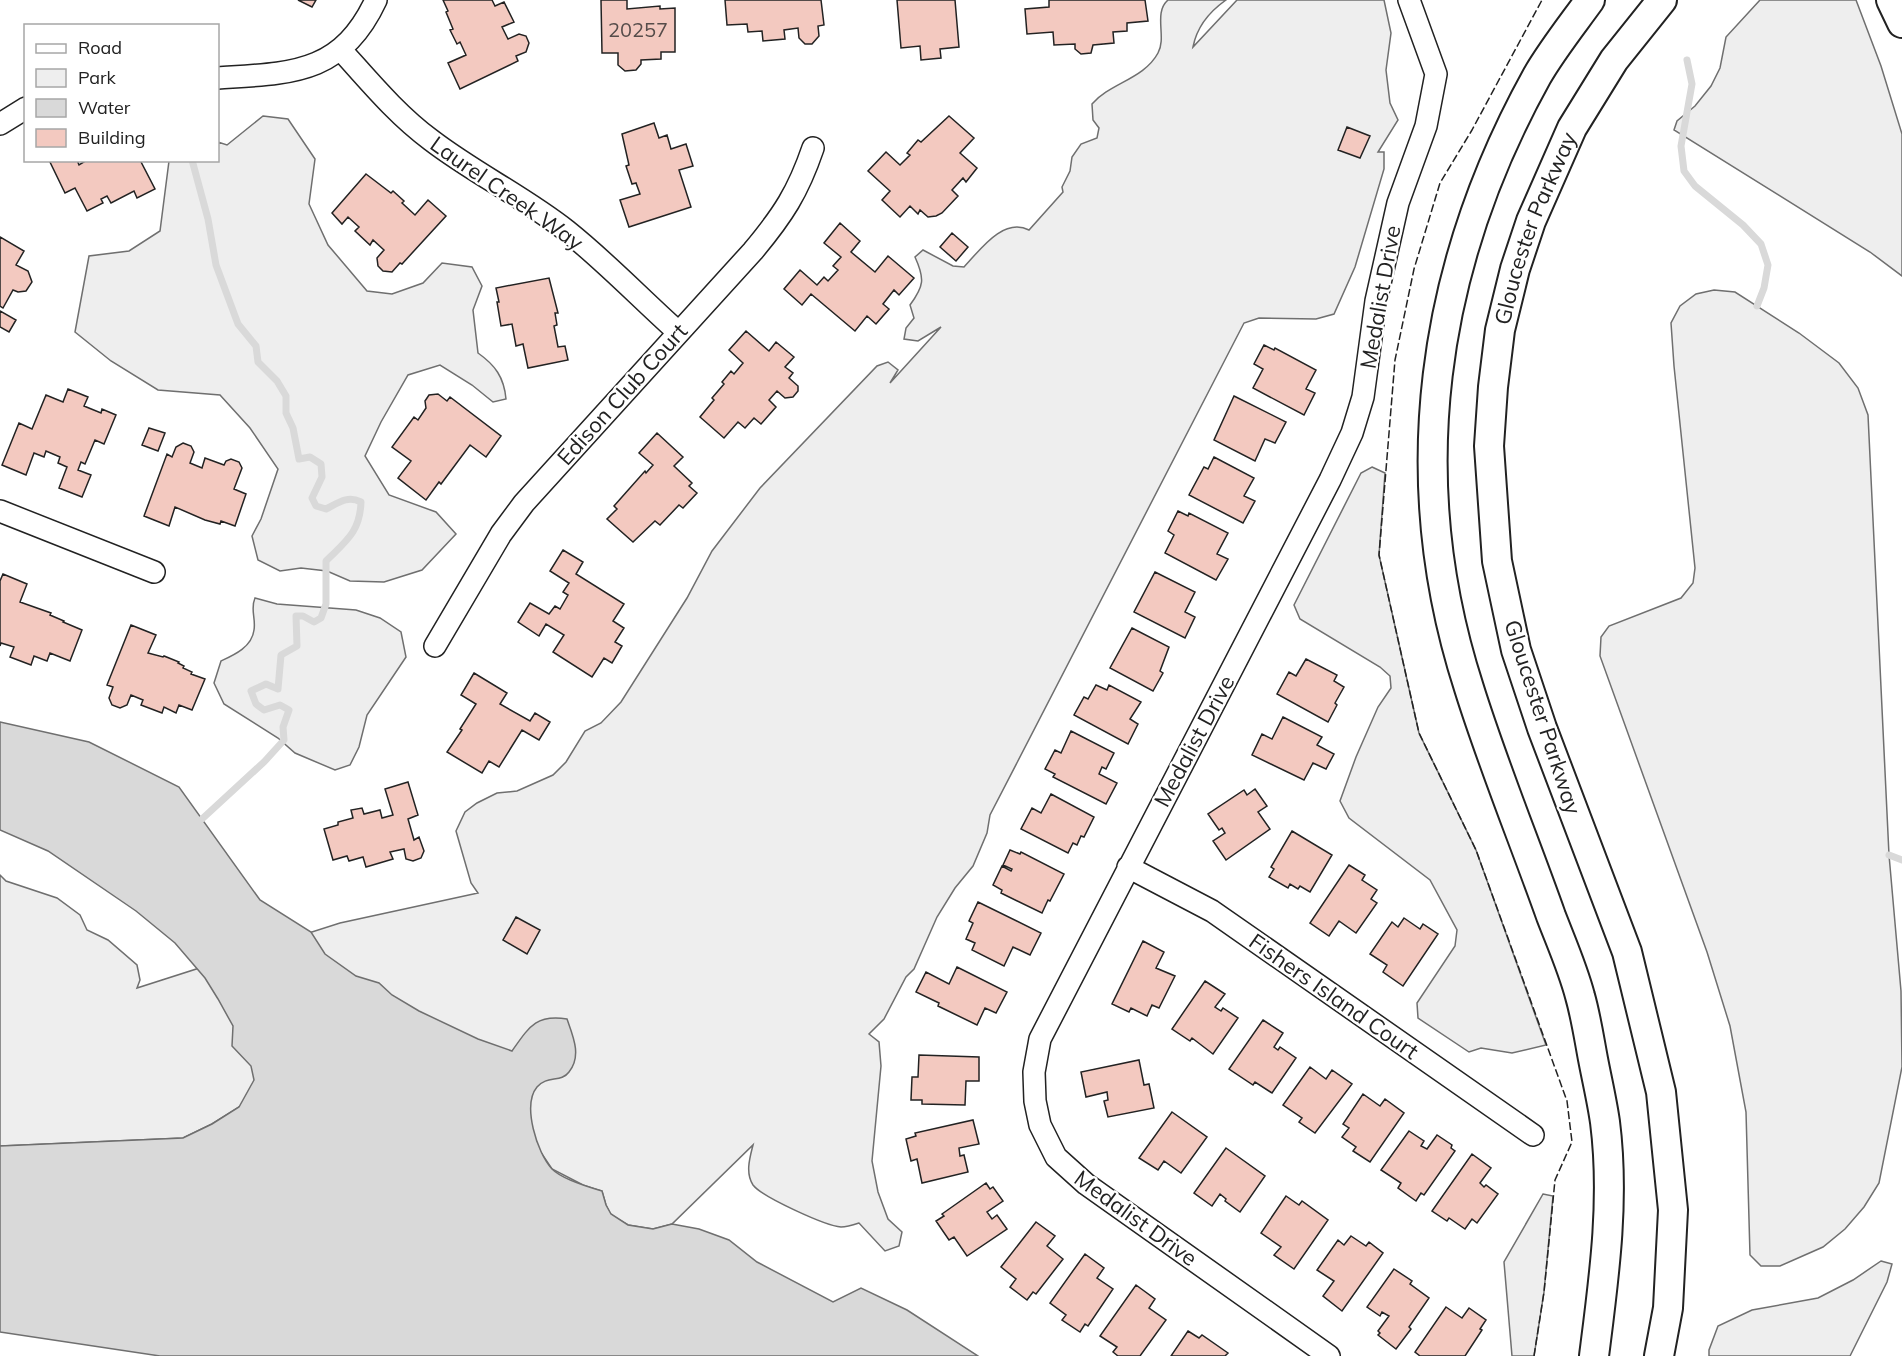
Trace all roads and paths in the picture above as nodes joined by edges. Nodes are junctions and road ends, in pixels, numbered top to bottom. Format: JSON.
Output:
{"nodes":[{"id":1,"x":376,"y":0,"type":"edge"},
{"id":2,"x":1409,"y":0,"type":"edge"},
{"id":3,"x":1590,"y":0,"type":"edge"},
{"id":4,"x":1662,"y":0,"type":"edge"},
{"id":5,"x":1891,"y":0,"type":"edge"},
{"id":6,"x":1902,"y":23,"type":"edge"},
{"id":7,"x":341,"y":50,"type":"junction"},
{"id":8,"x":219,"y":78,"type":"edge"},
{"id":9,"x":24,"y":109,"type":"edge"},
{"id":10,"x":0,"y":124,"type":"edge"},
{"id":11,"x":813,"y":147,"type":"dead end"},
{"id":12,"x":678,"y":332,"type":"junction"},
{"id":13,"x":0,"y":511,"type":"edge"},
{"id":14,"x":154,"y":572,"type":"dead end"},
{"id":15,"x":435,"y":646,"type":"dead end"},
{"id":16,"x":1128,"y":867,"type":"junction"},
{"id":17,"x":1533,"y":1135,"type":"dead end"},
{"id":18,"x":1329,"y":1356,"type":"edge"},
{"id":19,"x":1594,"y":1356,"type":"edge"},
{"id":20,"x":1659,"y":1356,"type":"edge"}],
"edges":[{"from":1,"to":7,"type":"street"},
{"from":2,"to":16,"type":"street","name":"Medalist Drive"},
{"from":3,"to":19,"type":"main road"},
{"from":4,"to":20,"type":"main road","name":"Gloucester Parkway"},
{"from":5,"to":6,"type":"main road"},
{"from":7,"to":8,"type":"street"},
{"from":7,"to":12,"type":"street","name":"Laurel Creek Way"},
{"from":9,"to":10,"type":"street"},
{"from":11,"to":12,"type":"street","name":"Edison Club Court"},
{"from":12,"to":15,"type":"street","name":"Edison Club Court"},
{"from":13,"to":14,"type":"street"},
{"from":16,"to":17,"type":"street","name":"Fishers Island Court"},
{"from":16,"to":18,"type":"street","name":"Medalist Drive"}]}
